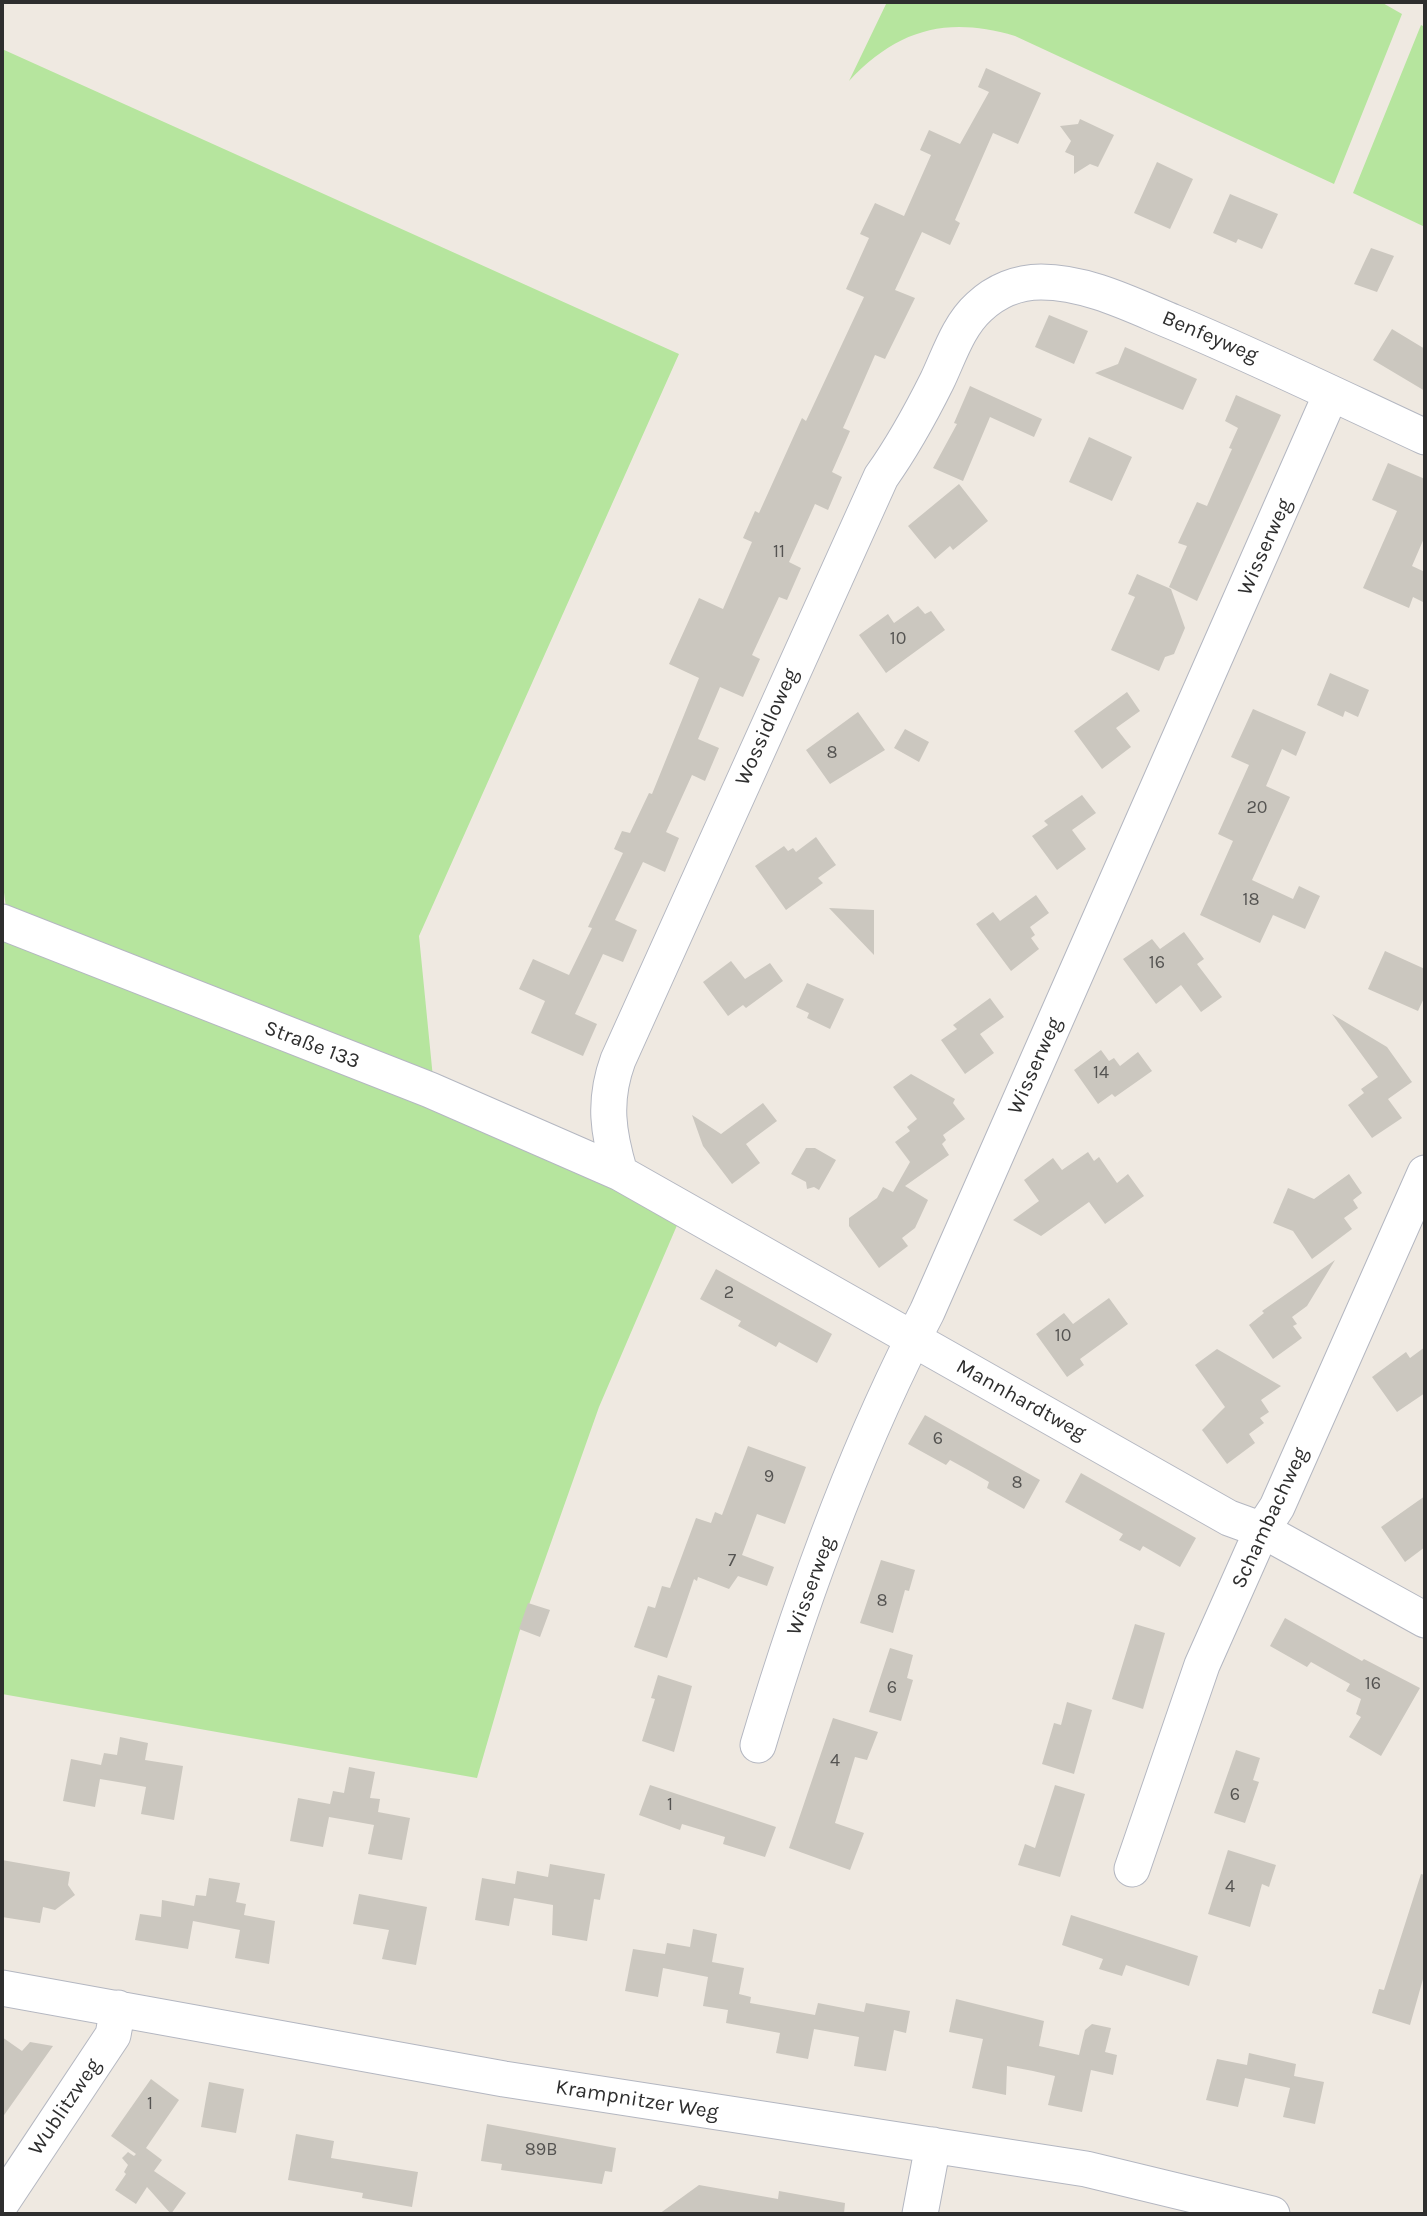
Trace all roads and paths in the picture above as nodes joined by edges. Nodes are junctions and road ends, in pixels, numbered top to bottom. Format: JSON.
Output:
{"nodes":[{"id":1,"x":986,"y":301,"type":"joint"},
{"id":2,"x":1331,"y":394,"type":"junction"},
{"id":3,"x":1425,"y":437,"type":"edge"},
{"id":4,"x":2,"y":922,"type":"edge"},
{"id":5,"x":620,"y":1173,"type":"junction"},
{"id":6,"x":1425,"y":1173,"type":"edge"},
{"id":7,"x":913,"y":1339,"type":"junction"},
{"id":8,"x":1262,"y":1530,"type":"junction"},
{"id":9,"x":1425,"y":1620,"type":"edge"},
{"id":10,"x":758,"y":1745,"type":"dead end"},
{"id":11,"x":1132,"y":1869,"type":"dead end"},
{"id":12,"x":2,"y":1988,"type":"edge"},
{"id":13,"x":118,"y":2008,"type":"junction"},
{"id":14,"x":933,"y":2144,"type":"junction"},
{"id":15,"x":2,"y":2202,"type":"edge"},
{"id":16,"x":920,"y":2214,"type":"edge"},
{"id":17,"x":1272,"y":2214,"type":"edge"}],
"edges":[{"from":1,"to":2,"type":"street","name":"Benfeyweg"},
{"from":1,"to":5,"type":"street","name":"Wossidloweg"},
{"from":2,"to":3,"type":"street","name":"Benfeyweg"},
{"from":2,"to":7,"type":"street","name":"Wisserweg"},
{"from":4,"to":5,"type":"street","name":"Straße 133"},
{"from":5,"to":7,"type":"street","name":"Mannhardtweg"},
{"from":6,"to":8,"type":"street","name":"Schambachweg"},
{"from":7,"to":8,"type":"street","name":"Mannhardtweg"},
{"from":7,"to":10,"type":"street","name":"Wisserweg"},
{"from":8,"to":9,"type":"street","name":"Mannhardtweg"},
{"from":8,"to":11,"type":"street","name":"Schambachweg"},
{"from":12,"to":13,"type":"street","name":"Krampnitzer Weg"},
{"from":13,"to":14,"type":"street","name":"Krampnitzer Weg"},
{"from":13,"to":15,"type":"street","name":"Wublitzweg"},
{"from":14,"to":16,"type":"street"},
{"from":14,"to":17,"type":"street","name":"Krampnitzer Weg"}]}
